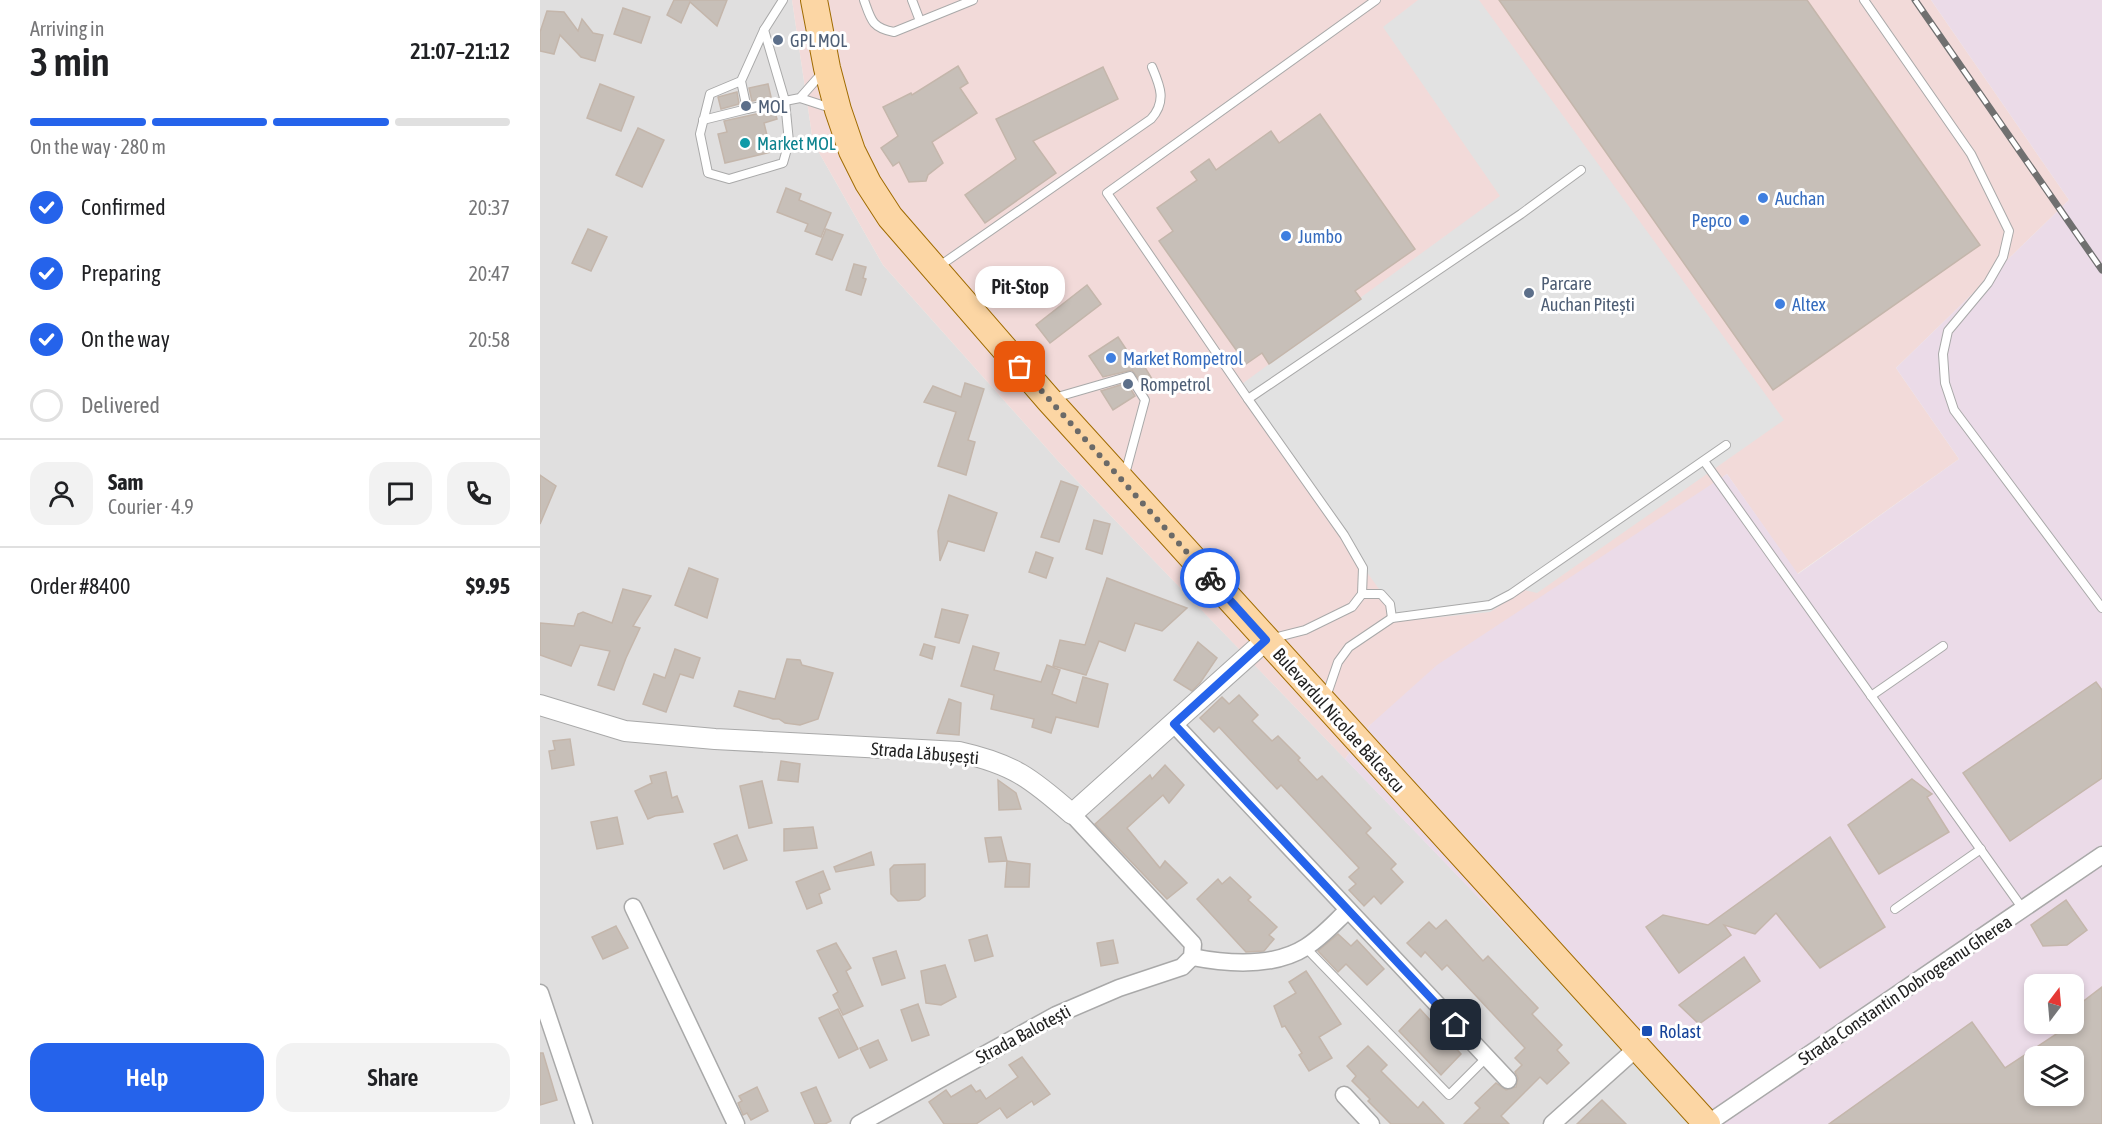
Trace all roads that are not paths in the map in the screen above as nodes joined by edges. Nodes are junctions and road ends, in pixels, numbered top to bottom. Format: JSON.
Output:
{"nodes":[{"id":1,"x":783,"y":0,"type":"edge"},
{"id":2,"x":814,"y":0,"type":"edge"},
{"id":3,"x":864,"y":0,"type":"edge"},
{"id":4,"x":912,"y":0,"type":"edge"},
{"id":5,"x":973,"y":0,"type":"edge"},
{"id":6,"x":1376,"y":0,"type":"edge"},
{"id":7,"x":1864,"y":0,"type":"edge"},
{"id":8,"x":920,"y":21,"type":"junction"},
{"id":9,"x":764,"y":30,"type":"junction"},
{"id":10,"x":1152,"y":67,"type":"dead end"},
{"id":11,"x":827,"y":68,"type":"junction"},
{"id":12,"x":741,"y":81,"type":"junction"},
{"id":13,"x":800,"y":98,"type":"junction"},
{"id":14,"x":785,"y":101,"type":"junction"},
{"id":15,"x":747,"y":109,"type":"junction"},
{"id":16,"x":838,"y":110,"type":"junction"},
{"id":17,"x":703,"y":120,"type":"junction"},
{"id":18,"x":1581,"y":170,"type":"dead end"},
{"id":19,"x":935,"y":269,"type":"junction"},
{"id":20,"x":1248,"y":399,"type":"junction"},
{"id":21,"x":1049,"y":400,"type":"junction"},
{"id":22,"x":1726,"y":445,"type":"dead end"},
{"id":23,"x":1704,"y":462,"type":"junction"},
{"id":24,"x":1123,"y":481,"type":"junction"},
{"id":25,"x":1362,"y":594,"type":"junction"},
{"id":26,"x":2102,"y":608,"type":"edge"},
{"id":27,"x":1392,"y":618,"type":"junction"},
{"id":28,"x":1266,"y":640,"type":"junction"},
{"id":29,"x":1943,"y":646,"type":"dead end"},
{"id":30,"x":1871,"y":696,"type":"junction"},
{"id":31,"x":1324,"y":703,"type":"junction"},
{"id":32,"x":540,"y":705,"type":"edge"},
{"id":33,"x":1174,"y":724,"type":"junction"},
{"id":34,"x":1072,"y":814,"type":"junction"},
{"id":35,"x":1981,"y":849,"type":"junction"},
{"id":36,"x":2102,"y":855,"type":"edge"},
{"id":37,"x":633,"y":907,"type":"dead end"},
{"id":38,"x":1895,"y":909,"type":"dead end"},
{"id":39,"x":2023,"y":909,"type":"junction"},
{"id":40,"x":1348,"y":910,"type":"junction"},
{"id":41,"x":1306,"y":948,"type":"junction"},
{"id":42,"x":1192,"y":957,"type":"junction"},
{"id":43,"x":540,"y":993,"type":"edge"},
{"id":44,"x":1638,"y":1047,"type":"junction"},
{"id":45,"x":1487,"y":1058,"type":"junction"},
{"id":46,"x":1508,"y":1080,"type":"dead end"},
{"id":47,"x":1344,"y":1095,"type":"dead end"},
{"id":48,"x":584,"y":1124,"type":"edge"},
{"id":49,"x":736,"y":1124,"type":"edge"},
{"id":50,"x":859,"y":1124,"type":"edge"},
{"id":51,"x":1371,"y":1124,"type":"edge"},
{"id":52,"x":1552,"y":1124,"type":"edge"},
{"id":53,"x":1707,"y":1124,"type":"edge"}],
"edges":[{"from":1,"to":9,"type":"lane"},
{"from":2,"to":11,"type":"main road","name":"Bulevardul Nicolae Bălcescu"},
{"from":3,"to":8,"type":"lane"},
{"from":4,"to":8,"type":"lane"},
{"from":5,"to":8,"type":"lane"},
{"from":6,"to":20,"type":"lane"},
{"from":7,"to":26,"type":"lane"},
{"from":9,"to":12,"type":"lane"},
{"from":9,"to":14,"type":"lane"},
{"from":10,"to":19,"type":"lane"},
{"from":11,"to":13,"type":"lane"},
{"from":11,"to":16,"type":"main road","name":"Bulevardul Nicolae Bălcescu"},
{"from":12,"to":15,"type":"lane"},
{"from":12,"to":17,"type":"lane"},
{"from":13,"to":14,"type":"lane"},
{"from":13,"to":16,"type":"lane"},
{"from":14,"to":15,"type":"lane"},
{"from":14,"to":17,"type":"lane"},
{"from":15,"to":17,"type":"lane"},
{"from":16,"to":19,"type":"main road","name":"Bulevardul Nicolae Bălcescu"},
{"from":18,"to":20,"type":"lane"},
{"from":19,"to":21,"type":"main road","name":"Bulevardul Nicolae Bălcescu"},
{"from":20,"to":25,"type":"lane"},
{"from":21,"to":24,"type":"main road","name":"Bulevardul Nicolae Bălcescu"},
{"from":21,"to":24,"type":"lane"},
{"from":22,"to":23,"type":"lane"},
{"from":23,"to":27,"type":"lane"},
{"from":23,"to":30,"type":"lane"},
{"from":24,"to":28,"type":"main road","name":"Bulevardul Nicolae Bălcescu"},
{"from":25,"to":27,"type":"lane"},
{"from":25,"to":28,"type":"lane"},
{"from":27,"to":31,"type":"lane"},
{"from":28,"to":31,"type":"main road","name":"Bulevardul Nicolae Bălcescu"},
{"from":28,"to":33,"type":"street"},
{"from":29,"to":30,"type":"lane"},
{"from":30,"to":35,"type":"lane"},
{"from":31,"to":44,"type":"main road","name":"Bulevardul Nicolae Bălcescu"},
{"from":32,"to":34,"type":"street","name":"Strada Lăbușești"},
{"from":33,"to":34,"type":"street"},
{"from":33,"to":40,"type":"street"},
{"from":34,"to":42,"type":"street"},
{"from":35,"to":38,"type":"lane"},
{"from":35,"to":39,"type":"lane"},
{"from":36,"to":39,"type":"street","name":"Strada Constantin Dobrogeanu Gherea"},
{"from":37,"to":49,"type":"street"},
{"from":39,"to":53,"type":"street","name":"Strada Constantin Dobrogeanu Gherea"},
{"from":40,"to":41,"type":"street"},
{"from":40,"to":45,"type":"street"},
{"from":41,"to":42,"type":"street"},
{"from":41,"to":45,"type":"lane"},
{"from":42,"to":50,"type":"street","name":"Strada Balotești"},
{"from":43,"to":48,"type":"street"},
{"from":44,"to":52,"type":"street"},
{"from":44,"to":53,"type":"main road","name":"Bulevardul Nicolae Bălcescu"},
{"from":45,"to":46,"type":"street"},
{"from":47,"to":51,"type":"street"}]}
